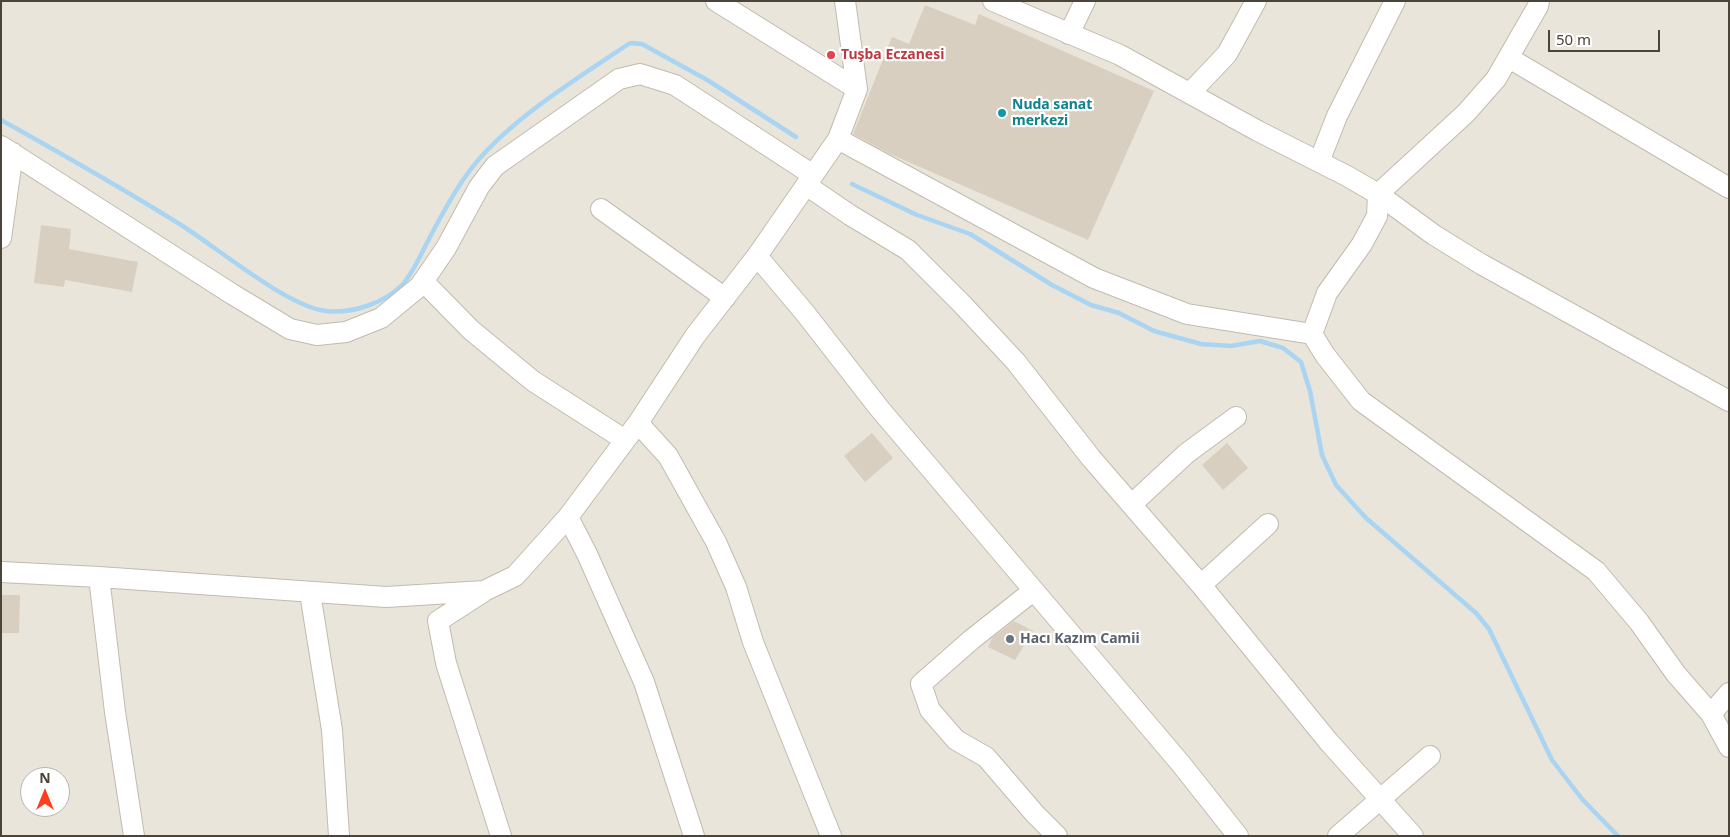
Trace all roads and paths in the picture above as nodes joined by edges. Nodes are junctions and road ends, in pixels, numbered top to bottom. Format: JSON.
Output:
{"nodes":[{"id":1,"x":716,"y":1,"type":"edge"},
{"id":2,"x":845,"y":1,"type":"edge"},
{"id":3,"x":993,"y":1,"type":"edge"},
{"id":4,"x":1085,"y":1,"type":"edge"},
{"id":5,"x":1256,"y":1,"type":"edge"},
{"id":6,"x":1395,"y":1,"type":"edge"},
{"id":7,"x":1542,"y":3,"type":"edge"},
{"id":8,"x":1070,"y":34,"type":"junction"},
{"id":9,"x":1509,"y":58,"type":"junction"},
{"id":10,"x":857,"y":89,"type":"junction"},
{"id":11,"x":1190,"y":93,"type":"junction"},
{"id":12,"x":838,"y":139,"type":"junction"},
{"id":13,"x":7,"y":149,"type":"edge"},
{"id":14,"x":1319,"y":162,"type":"junction"},
{"id":15,"x":809,"y":180,"type":"junction"},
{"id":16,"x":1729,"y":188,"type":"edge"},
{"id":17,"x":1378,"y":194,"type":"junction"},
{"id":18,"x":601,"y":209,"type":"dead end"},
{"id":19,"x":1,"y":238,"type":"edge"},
{"id":20,"x":757,"y":256,"type":"junction"},
{"id":21,"x":423,"y":281,"type":"junction"},
{"id":22,"x":725,"y":298,"type":"junction"},
{"id":23,"x":1312,"y":334,"type":"junction"},
{"id":24,"x":1729,"y":401,"type":"edge"},
{"id":25,"x":1236,"y":417,"type":"dead end"},
{"id":26,"x":638,"y":423,"type":"junction"},
{"id":27,"x":625,"y":440,"type":"junction"},
{"id":28,"x":1132,"y":504,"type":"junction"},
{"id":29,"x":568,"y":517,"type":"junction"},
{"id":30,"x":1268,"y":524,"type":"dead end"},
{"id":31,"x":1,"y":572,"type":"edge"},
{"id":32,"x":99,"y":576,"type":"junction"},
{"id":33,"x":1201,"y":585,"type":"junction"},
{"id":34,"x":484,"y":591,"type":"junction"},
{"id":35,"x":1033,"y":591,"type":"junction"},
{"id":36,"x":310,"y":593,"type":"junction"},
{"id":37,"x":1729,"y":693,"type":"edge"},
{"id":38,"x":1711,"y":714,"type":"junction"},
{"id":39,"x":1729,"y":747,"type":"edge"},
{"id":40,"x":1430,"y":756,"type":"dead end"},
{"id":41,"x":1381,"y":801,"type":"junction"},
{"id":42,"x":134,"y":836,"type":"edge"},
{"id":43,"x":339,"y":836,"type":"edge"},
{"id":44,"x":501,"y":836,"type":"edge"},
{"id":45,"x":694,"y":836,"type":"edge"},
{"id":46,"x":831,"y":836,"type":"edge"},
{"id":47,"x":1057,"y":836,"type":"edge"},
{"id":48,"x":1238,"y":836,"type":"edge"},
{"id":49,"x":1338,"y":836,"type":"edge"},
{"id":50,"x":1413,"y":836,"type":"edge"}],
"edges":[{"from":1,"to":10,"type":"street"},
{"from":2,"to":10,"type":"street"},
{"from":3,"to":8,"type":"street"},
{"from":4,"to":8,"type":"street"},
{"from":5,"to":11,"type":"street"},
{"from":6,"to":14,"type":"street"},
{"from":7,"to":9,"type":"street"},
{"from":8,"to":11,"type":"street"},
{"from":9,"to":16,"type":"street"},
{"from":9,"to":17,"type":"street"},
{"from":10,"to":12,"type":"street"},
{"from":11,"to":14,"type":"street"},
{"from":12,"to":15,"type":"street"},
{"from":12,"to":23,"type":"street"},
{"from":13,"to":19,"type":"street"},
{"from":13,"to":21,"type":"street"},
{"from":14,"to":17,"type":"street"},
{"from":15,"to":20,"type":"street"},
{"from":15,"to":21,"type":"street"},
{"from":15,"to":28,"type":"street"},
{"from":17,"to":23,"type":"street"},
{"from":17,"to":24,"type":"street"},
{"from":18,"to":22,"type":"street"},
{"from":20,"to":22,"type":"street"},
{"from":20,"to":35,"type":"street"},
{"from":21,"to":27,"type":"street"},
{"from":22,"to":26,"type":"street"},
{"from":23,"to":38,"type":"street"},
{"from":25,"to":28,"type":"street"},
{"from":26,"to":27,"type":"street"},
{"from":26,"to":46,"type":"street"},
{"from":27,"to":29,"type":"street"},
{"from":28,"to":33,"type":"street"},
{"from":29,"to":34,"type":"street"},
{"from":29,"to":45,"type":"street"},
{"from":30,"to":33,"type":"street"},
{"from":31,"to":32,"type":"street"},
{"from":32,"to":36,"type":"street"},
{"from":32,"to":42,"type":"street"},
{"from":33,"to":41,"type":"street"},
{"from":34,"to":36,"type":"street"},
{"from":34,"to":44,"type":"street"},
{"from":35,"to":47,"type":"street"},
{"from":35,"to":48,"type":"street"},
{"from":36,"to":43,"type":"street"},
{"from":37,"to":38,"type":"street"},
{"from":38,"to":39,"type":"street"},
{"from":40,"to":41,"type":"street"},
{"from":41,"to":49,"type":"street"},
{"from":41,"to":50,"type":"street"}]}
